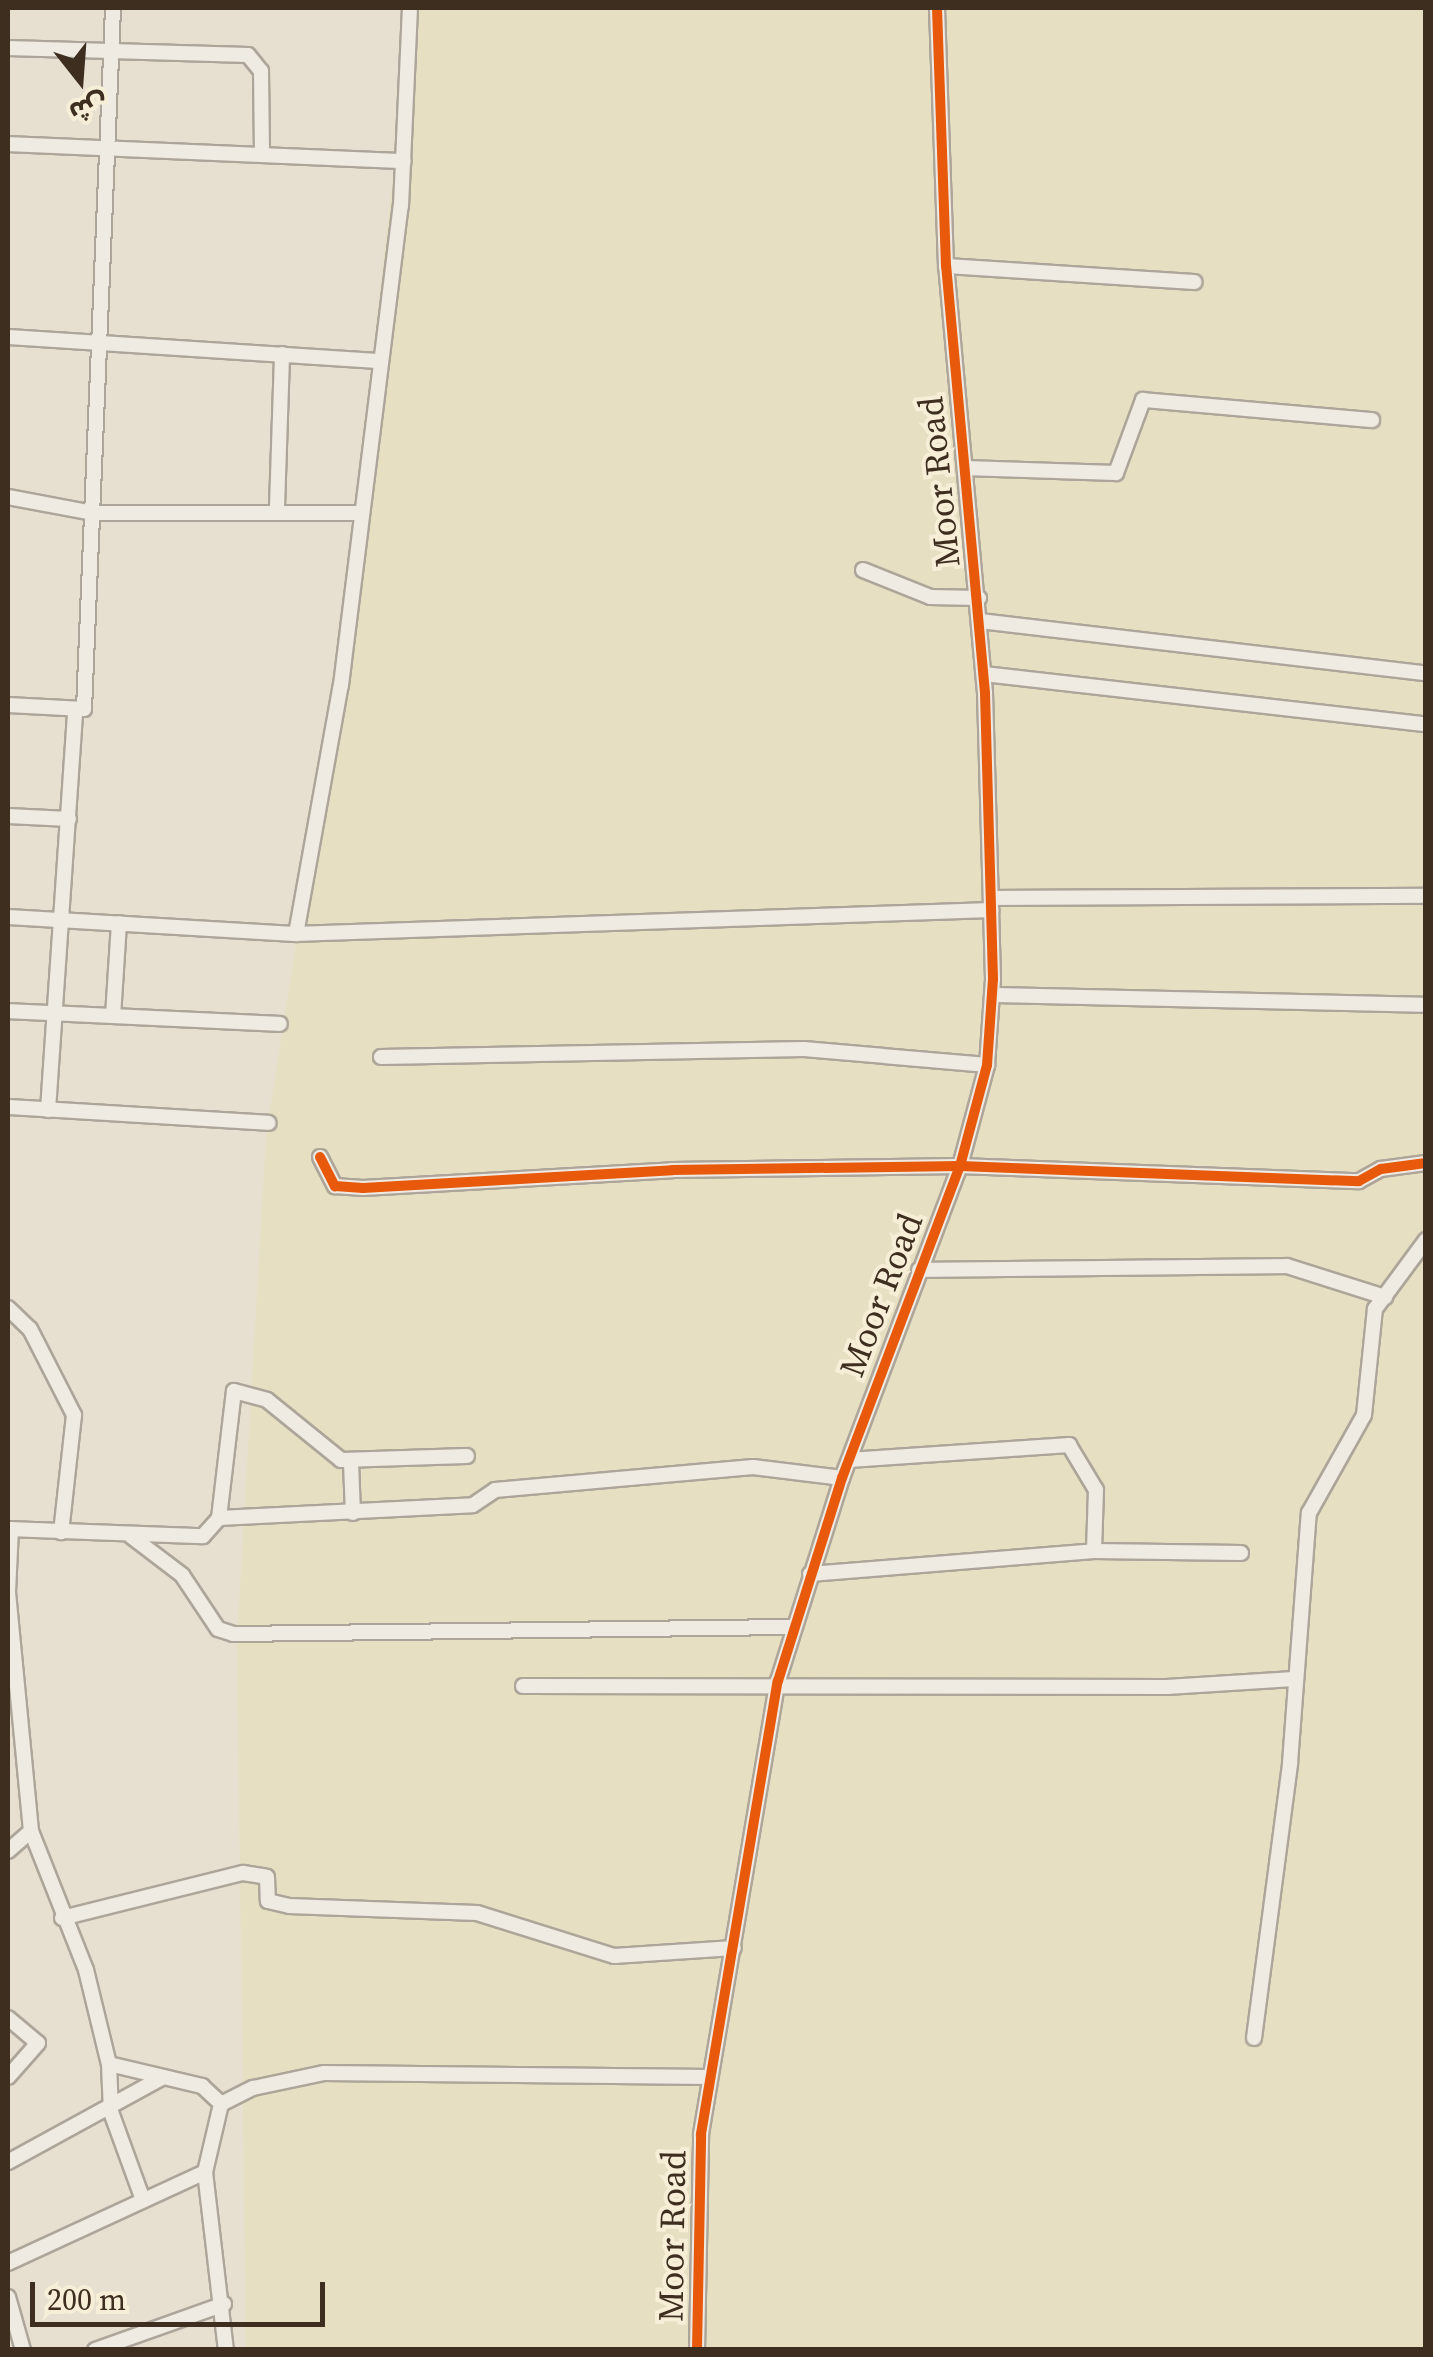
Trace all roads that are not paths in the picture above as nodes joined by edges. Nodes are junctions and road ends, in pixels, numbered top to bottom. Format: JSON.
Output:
{"nodes":[{"id":1,"x":114,"y":8,"type":"edge"},
{"id":2,"x":410,"y":8,"type":"edge"},
{"id":3,"x":938,"y":8,"type":"edge"},
{"id":4,"x":8,"y":48,"type":"edge"},
{"id":5,"x":113,"y":50,"type":"junction"},
{"id":6,"x":8,"y":144,"type":"edge"},
{"id":7,"x":107,"y":148,"type":"junction"},
{"id":8,"x":262,"y":152,"type":"junction"},
{"id":9,"x":404,"y":161,"type":"junction"},
{"id":10,"x":946,"y":266,"type":"junction"},
{"id":11,"x":1194,"y":282,"type":"dead end"},
{"id":12,"x":8,"y":336,"type":"edge"},
{"id":13,"x":97,"y":342,"type":"junction"},
{"id":14,"x":282,"y":354,"type":"junction"},
{"id":15,"x":378,"y":361,"type":"junction"},
{"id":16,"x":1372,"y":420,"type":"dead end"},
{"id":17,"x":965,"y":468,"type":"junction"},
{"id":18,"x":8,"y":497,"type":"edge"},
{"id":19,"x":277,"y":507,"type":"junction"},
{"id":20,"x":93,"y":513,"type":"junction"},
{"id":21,"x":360,"y":513,"type":"junction"},
{"id":22,"x":863,"y":570,"type":"dead end"},
{"id":23,"x":979,"y":598,"type":"junction"},
{"id":24,"x":980,"y":620,"type":"junction"},
{"id":25,"x":1426,"y":673,"type":"edge"},
{"id":26,"x":984,"y":674,"type":"junction"},
{"id":27,"x":8,"y":705,"type":"edge"},
{"id":28,"x":75,"y":709,"type":"junction"},
{"id":29,"x":1426,"y":724,"type":"edge"},
{"id":30,"x":8,"y":816,"type":"edge"},
{"id":31,"x":68,"y":819,"type":"junction"},
{"id":32,"x":1426,"y":896,"type":"edge"},
{"id":33,"x":992,"y":904,"type":"junction"},
{"id":34,"x":8,"y":916,"type":"edge"},
{"id":35,"x":63,"y":920,"type":"junction"},
{"id":36,"x":119,"y":923,"type":"junction"},
{"id":37,"x":296,"y":934,"type":"junction"},
{"id":38,"x":992,"y":995,"type":"junction"},
{"id":39,"x":1426,"y":1006,"type":"edge"},
{"id":40,"x":8,"y":1011,"type":"edge"},
{"id":41,"x":57,"y":1013,"type":"junction"},
{"id":42,"x":113,"y":1016,"type":"junction"},
{"id":43,"x":280,"y":1024,"type":"dead end"},
{"id":44,"x":381,"y":1057,"type":"dead end"},
{"id":45,"x":987,"y":1065,"type":"junction"},
{"id":46,"x":8,"y":1108,"type":"edge"},
{"id":47,"x":48,"y":1110,"type":"junction"},
{"id":48,"x":269,"y":1123,"type":"dead end"},
{"id":49,"x":320,"y":1157,"type":"dead end"},
{"id":50,"x":1426,"y":1163,"type":"edge"},
{"id":51,"x":960,"y":1166,"type":"junction"},
{"id":52,"x":1426,"y":1240,"type":"edge"},
{"id":53,"x":920,"y":1270,"type":"junction"},
{"id":54,"x":1385,"y":1298,"type":"junction"},
{"id":55,"x":8,"y":1308,"type":"edge"},
{"id":56,"x":467,"y":1456,"type":"dead end"},
{"id":57,"x":848,"y":1460,"type":"junction"},
{"id":58,"x":351,"y":1462,"type":"junction"},
{"id":59,"x":842,"y":1478,"type":"junction"},
{"id":60,"x":353,"y":1512,"type":"junction"},
{"id":61,"x":218,"y":1518,"type":"junction"},
{"id":62,"x":9,"y":1529,"type":"edge"},
{"id":63,"x":60,"y":1532,"type":"junction"},
{"id":64,"x":132,"y":1537,"type":"junction"},
{"id":65,"x":1094,"y":1550,"type":"junction"},
{"id":66,"x":1240,"y":1553,"type":"dead end"},
{"id":67,"x":810,"y":1574,"type":"junction"},
{"id":68,"x":8,"y":1592,"type":"edge"},
{"id":69,"x":792,"y":1627,"type":"junction"},
{"id":70,"x":1294,"y":1680,"type":"junction"},
{"id":71,"x":778,"y":1682,"type":"junction"},
{"id":72,"x":523,"y":1686,"type":"dead end"},
{"id":73,"x":13,"y":1725,"type":"edge"},
{"id":74,"x":31,"y":1831,"type":"junction"},
{"id":75,"x":8,"y":1851,"type":"edge"},
{"id":76,"x":62,"y":1918,"type":"junction"},
{"id":77,"x":734,"y":1948,"type":"junction"},
{"id":78,"x":8,"y":2018,"type":"edge"},
{"id":79,"x":1254,"y":2038,"type":"dead end"},
{"id":80,"x":109,"y":2064,"type":"junction"},
{"id":81,"x":8,"y":2077,"type":"edge"},
{"id":82,"x":164,"y":2077,"type":"junction"},
{"id":83,"x":710,"y":2077,"type":"junction"},
{"id":84,"x":221,"y":2104,"type":"junction"},
{"id":85,"x":111,"y":2112,"type":"junction"},
{"id":86,"x":8,"y":2162,"type":"edge"},
{"id":87,"x":205,"y":2172,"type":"junction"},
{"id":88,"x":143,"y":2200,"type":"junction"},
{"id":89,"x":8,"y":2263,"type":"edge"},
{"id":90,"x":8,"y":2298,"type":"edge"},
{"id":91,"x":224,"y":2304,"type":"junction"},
{"id":92,"x":13,"y":2334,"type":"edge"},
{"id":93,"x":23,"y":2350,"type":"edge"},
{"id":94,"x":95,"y":2350,"type":"edge"},
{"id":95,"x":226,"y":2350,"type":"edge"},
{"id":96,"x":696,"y":2350,"type":"edge"}],
"edges":[{"from":1,"to":5,"type":"street"},
{"from":2,"to":9,"type":"street"},
{"from":3,"to":10,"type":"street","name":"Moor Road"},
{"from":4,"to":5,"type":"street"},
{"from":5,"to":7,"type":"street"},
{"from":5,"to":8,"type":"street"},
{"from":6,"to":7,"type":"street"},
{"from":7,"to":8,"type":"street"},
{"from":7,"to":13,"type":"street"},
{"from":8,"to":9,"type":"street"},
{"from":9,"to":15,"type":"street"},
{"from":10,"to":11,"type":"street"},
{"from":10,"to":17,"type":"street","name":"Moor Road"},
{"from":12,"to":13,"type":"street"},
{"from":13,"to":14,"type":"street"},
{"from":13,"to":20,"type":"street"},
{"from":14,"to":15,"type":"street"},
{"from":14,"to":19,"type":"street"},
{"from":15,"to":21,"type":"street"},
{"from":16,"to":17,"type":"street"},
{"from":17,"to":23,"type":"street","name":"Moor Road"},
{"from":18,"to":20,"type":"street"},
{"from":19,"to":20,"type":"street"},
{"from":19,"to":21,"type":"street"},
{"from":20,"to":28,"type":"street"},
{"from":21,"to":37,"type":"street"},
{"from":22,"to":23,"type":"street"},
{"from":23,"to":24,"type":"street","name":"Moor Road"},
{"from":24,"to":25,"type":"street"},
{"from":24,"to":26,"type":"street","name":"Moor Road"},
{"from":26,"to":29,"type":"street"},
{"from":26,"to":33,"type":"street","name":"Moor Road"},
{"from":27,"to":28,"type":"street"},
{"from":28,"to":31,"type":"street"},
{"from":30,"to":31,"type":"street"},
{"from":31,"to":35,"type":"street"},
{"from":32,"to":33,"type":"street"},
{"from":33,"to":37,"type":"street"},
{"from":33,"to":38,"type":"street","name":"Moor Road"},
{"from":34,"to":35,"type":"street"},
{"from":35,"to":36,"type":"street"},
{"from":35,"to":41,"type":"street"},
{"from":36,"to":37,"type":"street"},
{"from":36,"to":42,"type":"street"},
{"from":38,"to":39,"type":"street"},
{"from":38,"to":45,"type":"street","name":"Moor Road"},
{"from":40,"to":41,"type":"street"},
{"from":41,"to":42,"type":"street"},
{"from":41,"to":47,"type":"street"},
{"from":42,"to":43,"type":"street"},
{"from":44,"to":45,"type":"street"},
{"from":45,"to":51,"type":"street","name":"Moor Road"},
{"from":46,"to":47,"type":"street"},
{"from":47,"to":48,"type":"street"},
{"from":49,"to":51,"type":"street"},
{"from":50,"to":51,"type":"street"},
{"from":51,"to":53,"type":"street","name":"Moor Road"},
{"from":52,"to":54,"type":"street"},
{"from":53,"to":54,"type":"street"},
{"from":53,"to":57,"type":"street","name":"Moor Road"},
{"from":54,"to":70,"type":"street"},
{"from":55,"to":63,"type":"street"},
{"from":56,"to":58,"type":"street"},
{"from":57,"to":59,"type":"street","name":"Moor Road"},
{"from":57,"to":65,"type":"street"},
{"from":58,"to":60,"type":"street"},
{"from":58,"to":61,"type":"street"},
{"from":59,"to":60,"type":"street"},
{"from":59,"to":67,"type":"street","name":"Moor Road"},
{"from":60,"to":61,"type":"street"},
{"from":61,"to":64,"type":"street"},
{"from":62,"to":63,"type":"street"},
{"from":62,"to":68,"type":"street"},
{"from":63,"to":64,"type":"street"},
{"from":64,"to":69,"type":"street"},
{"from":65,"to":66,"type":"street"},
{"from":65,"to":67,"type":"street"},
{"from":67,"to":69,"type":"street","name":"Moor Road"},
{"from":68,"to":73,"type":"street"},
{"from":69,"to":71,"type":"street","name":"Moor Road"},
{"from":70,"to":71,"type":"street"},
{"from":70,"to":79,"type":"street"},
{"from":71,"to":72,"type":"street"},
{"from":71,"to":77,"type":"street","name":"Moor Road"},
{"from":73,"to":74,"type":"street"},
{"from":74,"to":75,"type":"street"},
{"from":74,"to":76,"type":"street"},
{"from":76,"to":77,"type":"street"},
{"from":76,"to":80,"type":"street"},
{"from":77,"to":83,"type":"street","name":"Moor Road"},
{"from":78,"to":81,"type":"street"},
{"from":80,"to":82,"type":"street"},
{"from":80,"to":85,"type":"street"},
{"from":82,"to":84,"type":"street"},
{"from":82,"to":85,"type":"street"},
{"from":83,"to":84,"type":"street"},
{"from":83,"to":96,"type":"street","name":"Moor Road"},
{"from":84,"to":87,"type":"street"},
{"from":85,"to":86,"type":"street"},
{"from":85,"to":88,"type":"street"},
{"from":87,"to":88,"type":"street"},
{"from":87,"to":91,"type":"street"},
{"from":88,"to":89,"type":"street"},
{"from":90,"to":92,"type":"street"},
{"from":91,"to":94,"type":"street"},
{"from":91,"to":95,"type":"street"},
{"from":92,"to":93,"type":"street"}]}
